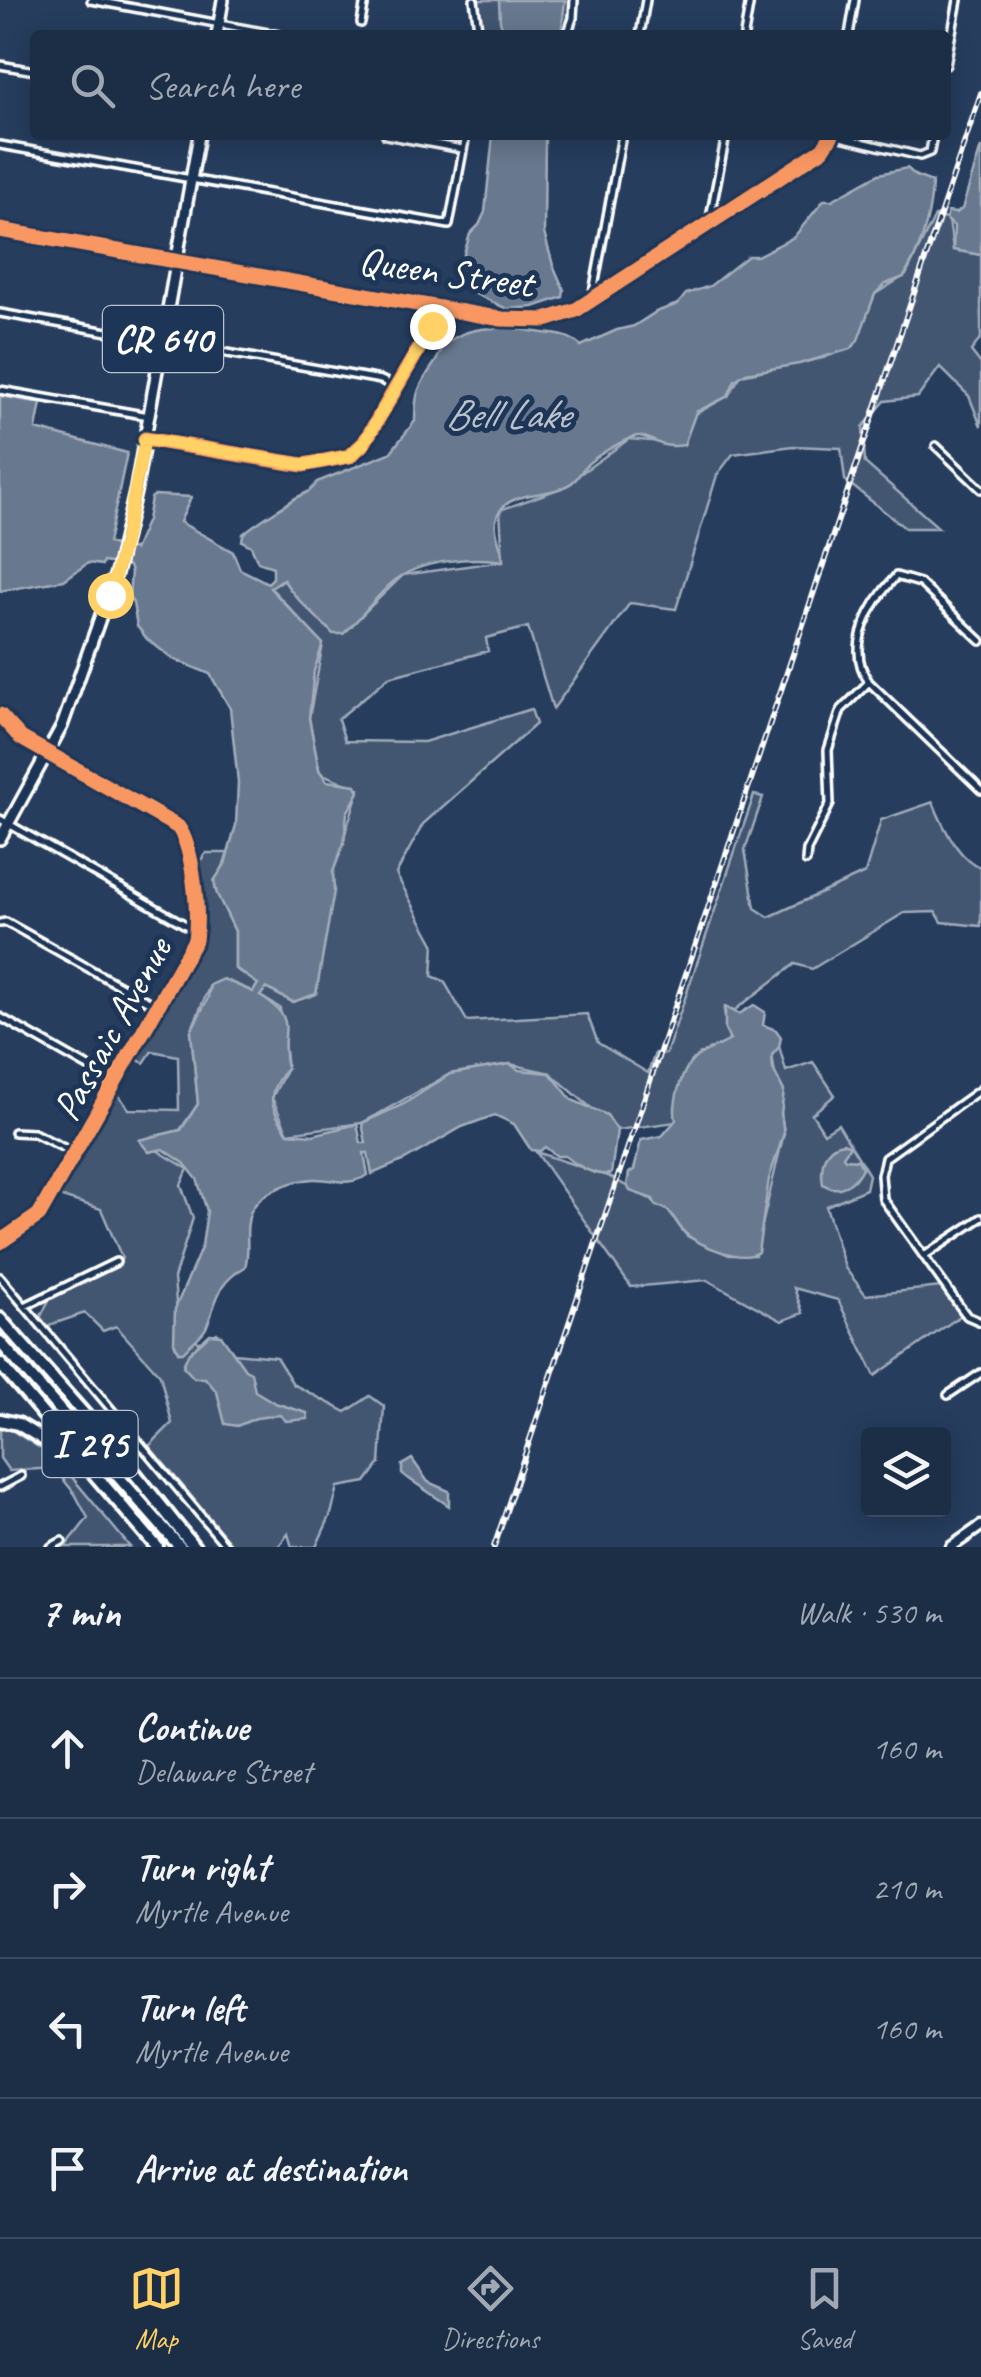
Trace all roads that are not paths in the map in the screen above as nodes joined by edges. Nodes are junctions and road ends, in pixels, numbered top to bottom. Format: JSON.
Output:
{"nodes":[{"id":1,"x":91,"y":0,"type":"edge"},
{"id":2,"x":223,"y":0,"type":"edge"},
{"id":3,"x":365,"y":0,"type":"edge"},
{"id":4,"x":474,"y":0,"type":"edge"},
{"id":5,"x":574,"y":0,"type":"edge"},
{"id":6,"x":646,"y":0,"type":"edge"},
{"id":7,"x":750,"y":0,"type":"edge"},
{"id":8,"x":855,"y":0,"type":"edge"},
{"id":9,"x":958,"y":0,"type":"edge"},
{"id":10,"x":219,"y":23,"type":"junction"},
{"id":11,"x":361,"y":23,"type":"dead end"},
{"id":12,"x":218,"y":30,"type":"edge"},
{"id":13,"x":255,"y":30,"type":"edge"},
{"id":14,"x":478,"y":30,"type":"edge"},
{"id":15,"x":569,"y":30,"type":"edge"},
{"id":16,"x":641,"y":30,"type":"edge"},
{"id":17,"x":745,"y":30,"type":"edge"},
{"id":18,"x":850,"y":30,"type":"edge"},
{"id":19,"x":951,"y":38,"type":"edge"},
{"id":20,"x":0,"y":65,"type":"edge"},
{"id":21,"x":30,"y":70,"type":"edge"},
{"id":22,"x":198,"y":140,"type":"edge"},
{"id":23,"x":413,"y":140,"type":"edge"},
{"id":24,"x":465,"y":140,"type":"edge"},
{"id":25,"x":621,"y":140,"type":"edge"},
{"id":26,"x":725,"y":140,"type":"edge"},
{"id":27,"x":829,"y":140,"type":"edge"},
{"id":28,"x":853,"y":140,"type":"edge"},
{"id":29,"x":932,"y":140,"type":"edge"},
{"id":30,"x":0,"y":145,"type":"edge"},
{"id":31,"x":462,"y":149,"type":"junction"},
{"id":32,"x":191,"y":178,"type":"junction"},
{"id":33,"x":709,"y":224,"type":"junction"},
{"id":34,"x":0,"y":230,"type":"edge"},
{"id":35,"x":176,"y":262,"type":"junction"},
{"id":36,"x":592,"y":298,"type":"junction"},
{"id":37,"x":448,"y":310,"type":"junction"},
{"id":38,"x":0,"y":314,"type":"edge"},
{"id":39,"x":162,"y":342,"type":"junction"},
{"id":40,"x":396,"y":387,"type":"junction"},
{"id":41,"x":0,"y":390,"type":"edge"},
{"id":42,"x":148,"y":416,"type":"junction"},
{"id":43,"x":145,"y":439,"type":"junction"},
{"id":44,"x":936,"y":446,"type":"dead end"},
{"id":45,"x":981,"y":489,"type":"edge"},
{"id":46,"x":981,"y":642,"type":"edge"},
{"id":47,"x":870,"y":682,"type":"junction"},
{"id":48,"x":0,"y":715,"type":"edge"},
{"id":49,"x":47,"y":754,"type":"junction"},
{"id":50,"x":981,"y":790,"type":"edge"},
{"id":51,"x":4,"y":822,"type":"edge"},
{"id":52,"x":0,"y":839,"type":"edge"},
{"id":53,"x":806,"y":862,"type":"dead end"},
{"id":54,"x":0,"y":923,"type":"edge"},
{"id":55,"x":196,"y":931,"type":"junction"},
{"id":56,"x":156,"y":1006,"type":"junction"},
{"id":57,"x":0,"y":1016,"type":"edge"},
{"id":58,"x":113,"y":1081,"type":"junction"},
{"id":59,"x":981,"y":1089,"type":"edge"},
{"id":60,"x":14,"y":1132,"type":"dead end"},
{"id":61,"x":74,"y":1153,"type":"junction"},
{"id":62,"x":981,"y":1218,"type":"edge"},
{"id":63,"x":0,"y":1242,"type":"edge"},
{"id":64,"x":924,"y":1256,"type":"junction"},
{"id":65,"x":116,"y":1262,"type":"dead end"},
{"id":66,"x":0,"y":1277,"type":"edge"},
{"id":67,"x":25,"y":1306,"type":"junction"},
{"id":68,"x":1,"y":1319,"type":"edge"},
{"id":69,"x":981,"y":1322,"type":"edge"},
{"id":70,"x":0,"y":1342,"type":"edge"},
{"id":71,"x":0,"y":1364,"type":"edge"},
{"id":72,"x":981,"y":1373,"type":"edge"},
{"id":73,"x":948,"y":1395,"type":"dead end"},
{"id":74,"x":0,"y":1420,"type":"edge"},
{"id":75,"x":87,"y":1467,"type":"junction"},
{"id":76,"x":21,"y":1476,"type":"dead end"},
{"id":77,"x":0,"y":1487,"type":"edge"},
{"id":78,"x":981,"y":1526,"type":"edge"},
{"id":79,"x":62,"y":1542,"type":"dead end"},
{"id":80,"x":51,"y":1547,"type":"edge"},
{"id":81,"x":157,"y":1547,"type":"edge"},
{"id":82,"x":180,"y":1547,"type":"edge"},
{"id":83,"x":194,"y":1547,"type":"edge"},
{"id":84,"x":227,"y":1547,"type":"edge"},
{"id":85,"x":951,"y":1547,"type":"edge"}],
"edges":[{"from":1,"to":10,"type":"street"},
{"from":2,"to":10,"type":"main road"},
{"from":3,"to":11,"type":"street"},
{"from":4,"to":14,"type":"street"},
{"from":5,"to":15,"type":"street"},
{"from":6,"to":16,"type":"street"},
{"from":7,"to":17,"type":"street"},
{"from":8,"to":18,"type":"street"},
{"from":9,"to":19,"type":"street"},
{"from":10,"to":12,"type":"main road"},
{"from":10,"to":13,"type":"street"},
{"from":20,"to":21,"type":"street"},
{"from":22,"to":32,"type":"main road","number":"CR 640"},
{"from":23,"to":31,"type":"street"},
{"from":24,"to":31,"type":"street"},
{"from":25,"to":36,"type":"street"},
{"from":26,"to":33,"type":"street"},
{"from":27,"to":33,"type":"street","name":"Queen Street"},
{"from":28,"to":29,"type":"street"},
{"from":30,"to":32,"type":"street"},
{"from":31,"to":32,"type":"street"},
{"from":32,"to":35,"type":"main road","number":"CR 640"},
{"from":33,"to":36,"type":"street","name":"Queen Street"},
{"from":34,"to":35,"type":"street","name":"Queen Street"},
{"from":35,"to":37,"type":"street","name":"Queen Street"},
{"from":35,"to":39,"type":"main road","number":"CR 640"},
{"from":36,"to":37,"type":"street","name":"Queen Street"},
{"from":37,"to":40,"type":"street"},
{"from":38,"to":39,"type":"street"},
{"from":39,"to":40,"type":"street"},
{"from":39,"to":42,"type":"main road","number":"CR 640"},
{"from":40,"to":43,"type":"street"},
{"from":41,"to":42,"type":"street"},
{"from":42,"to":43,"type":"main road","number":"CR 640"},
{"from":43,"to":49,"type":"main road","number":"CR 640"},
{"from":44,"to":45,"type":"street"},
{"from":46,"to":47,"type":"street"},
{"from":47,"to":50,"type":"street"},
{"from":47,"to":53,"type":"street"},
{"from":48,"to":49,"type":"street"},
{"from":49,"to":51,"type":"main road","number":"CR 640"},
{"from":49,"to":55,"type":"street"},
{"from":51,"to":52,"type":"main road","number":"CR 640"},
{"from":51,"to":55,"type":"street","name":"Passaic Avenue"},
{"from":54,"to":56,"type":"street"},
{"from":55,"to":56,"type":"street","name":"Passaic Avenue"},
{"from":56,"to":58,"type":"street","name":"Passaic Avenue"},
{"from":57,"to":58,"type":"street"},
{"from":58,"to":61,"type":"street","name":"Passaic Avenue"},
{"from":59,"to":64,"type":"street"},
{"from":60,"to":61,"type":"street"},
{"from":61,"to":63,"type":"street","name":"Passaic Avenue"},
{"from":62,"to":64,"type":"street"},
{"from":64,"to":69,"type":"street"},
{"from":65,"to":67,"type":"street"},
{"from":66,"to":67,"type":"street"},
{"from":67,"to":84,"type":"street"},
{"from":68,"to":83,"type":"highway"},
{"from":70,"to":82,"type":"highway","number":"I 295"},
{"from":71,"to":75,"type":"highway","number":"I 295"},
{"from":72,"to":73,"type":"street"},
{"from":74,"to":75,"type":"highway"},
{"from":75,"to":81,"type":"highway","number":"I 295"},
{"from":76,"to":77,"type":"street"},
{"from":78,"to":85,"type":"street"},
{"from":79,"to":80,"type":"street"}]}
